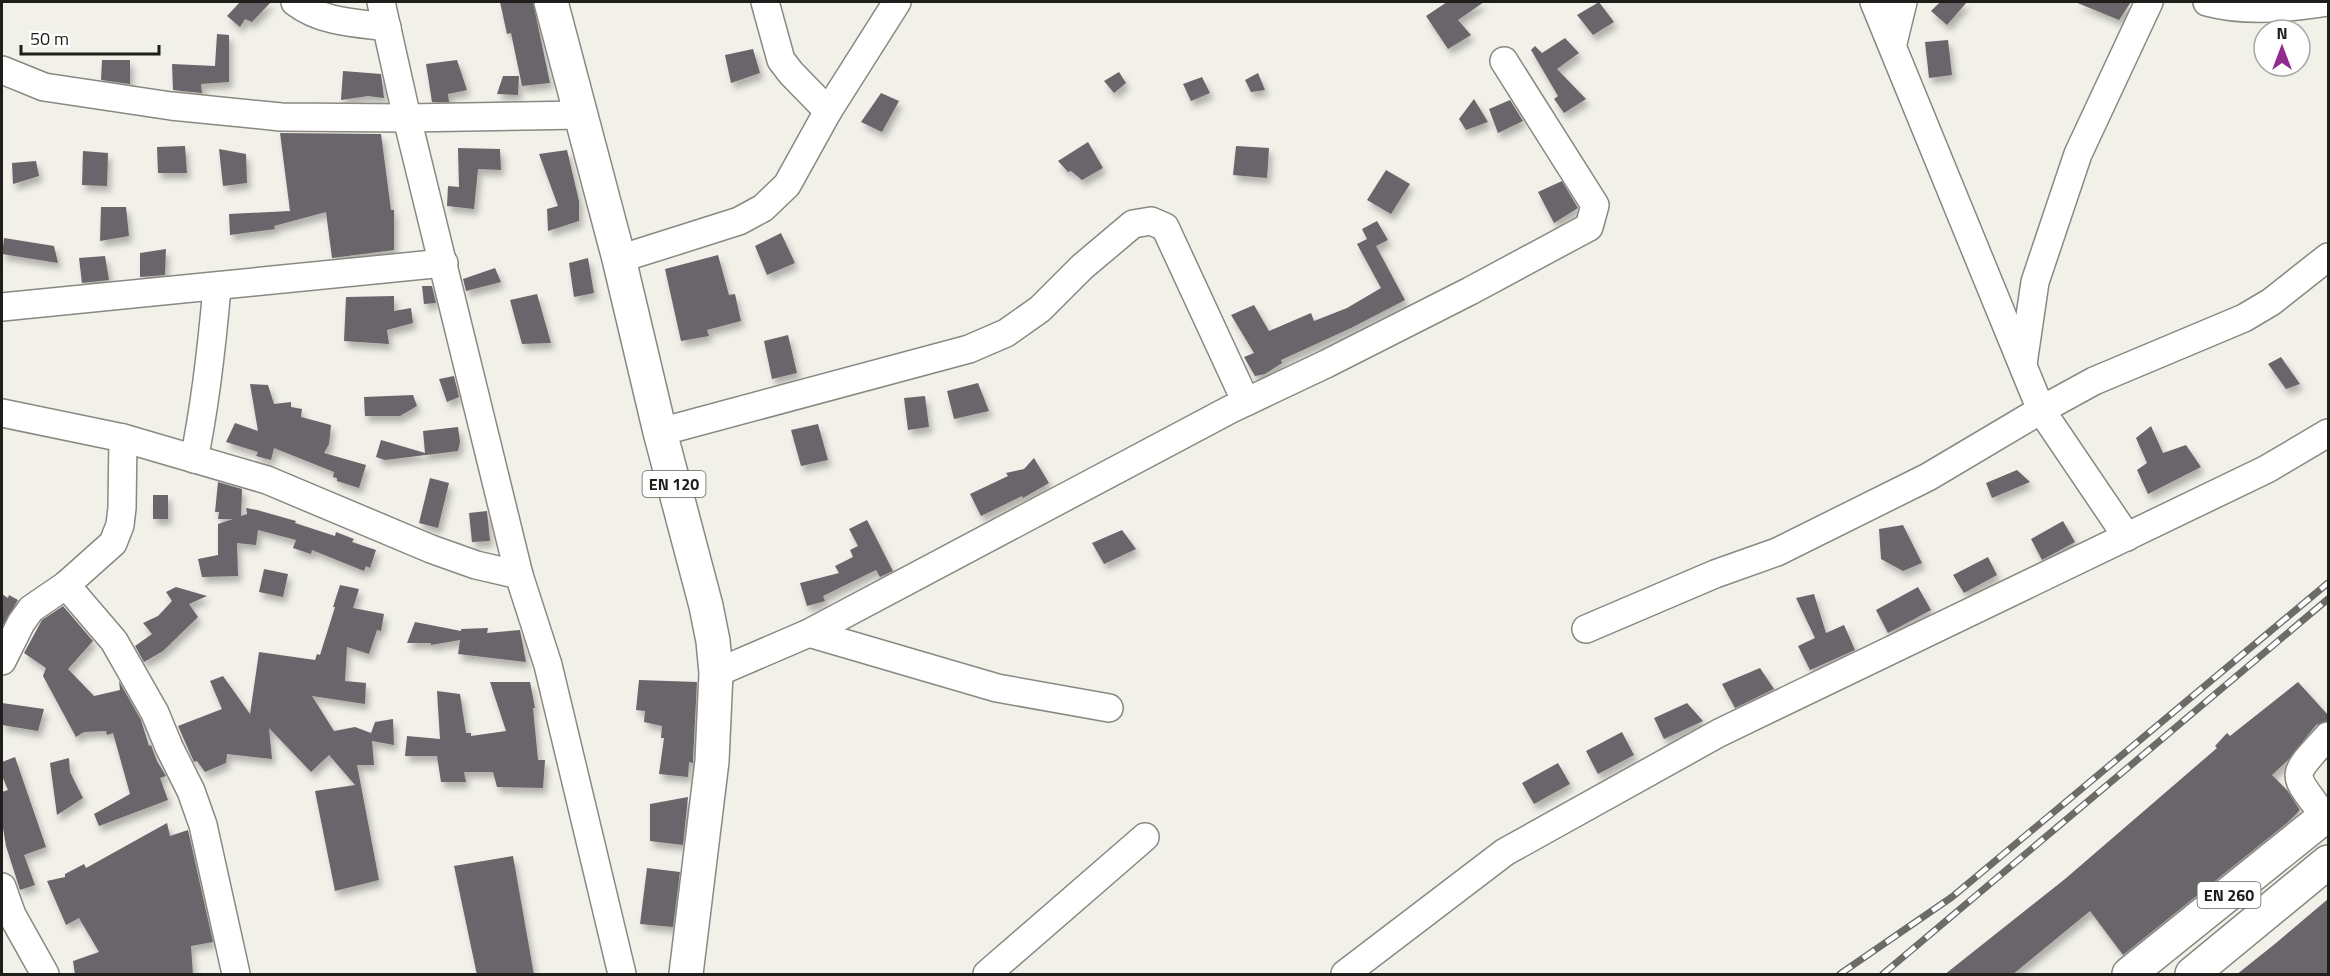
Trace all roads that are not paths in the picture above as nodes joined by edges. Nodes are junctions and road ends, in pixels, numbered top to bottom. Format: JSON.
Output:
{"nodes":[{"id":1,"x":295,"y":2,"type":"edge"},
{"id":2,"x":551,"y":2,"type":"edge"},
{"id":3,"x":765,"y":2,"type":"edge"},
{"id":4,"x":897,"y":2,"type":"edge"},
{"id":5,"x":1874,"y":2,"type":"edge"},
{"id":6,"x":1903,"y":2,"type":"edge"},
{"id":7,"x":2149,"y":2,"type":"edge"},
{"id":8,"x":2207,"y":2,"type":"edge"},
{"id":9,"x":2328,"y":2,"type":"edge"},
{"id":10,"x":384,"y":14,"type":"edge"},
{"id":11,"x":1893,"y":43,"type":"junction"},
{"id":12,"x":1504,"y":61,"type":"dead end"},
{"id":13,"x":2,"y":70,"type":"edge"},
{"id":14,"x":828,"y":111,"type":"junction"},
{"id":15,"x":581,"y":115,"type":"junction"},
{"id":16,"x":407,"y":118,"type":"junction"},
{"id":17,"x":2328,"y":257,"type":"edge"},
{"id":18,"x":619,"y":258,"type":"junction"},
{"id":19,"x":444,"y":263,"type":"junction"},
{"id":20,"x":217,"y":287,"type":"junction"},
{"id":21,"x":2,"y":307,"type":"edge"},
{"id":22,"x":2023,"y":366,"type":"junction"},
{"id":23,"x":1246,"y":402,"type":"junction"},
{"id":24,"x":2041,"y":410,"type":"junction"},
{"id":25,"x":2,"y":413,"type":"edge"},
{"id":26,"x":660,"y":432,"type":"junction"},
{"id":27,"x":2328,"y":433,"type":"edge"},
{"id":28,"x":123,"y":438,"type":"junction"},
{"id":29,"x":194,"y":459,"type":"junction"},
{"id":30,"x":2127,"y":537,"type":"junction"},
{"id":31,"x":519,"y":575,"type":"junction"},
{"id":32,"x":66,"y":585,"type":"junction"},
{"id":33,"x":1586,"y":629,"type":"dead end"},
{"id":34,"x":809,"y":633,"type":"junction"},
{"id":35,"x":2,"y":661,"type":"edge"},
{"id":36,"x":716,"y":674,"type":"junction"},
{"id":37,"x":1109,"y":708,"type":"dead end"},
{"id":38,"x":2328,"y":736,"type":"edge"},
{"id":39,"x":2327,"y":815,"type":"edge"},
{"id":40,"x":1145,"y":837,"type":"dead end"},
{"id":41,"x":2295,"y":842,"type":"junction"},
{"id":42,"x":2324,"y":866,"type":"edge"},
{"id":43,"x":2,"y":887,"type":"edge"},
{"id":44,"x":45,"y":975,"type":"edge"},
{"id":45,"x":236,"y":975,"type":"edge"},
{"id":46,"x":622,"y":975,"type":"edge"},
{"id":47,"x":686,"y":975,"type":"edge"},
{"id":48,"x":987,"y":975,"type":"edge"},
{"id":49,"x":1345,"y":975,"type":"edge"},
{"id":50,"x":2129,"y":975,"type":"edge"},
{"id":51,"x":2192,"y":975,"type":"edge"}],
"edges":[{"from":1,"to":10,"type":"street"},
{"from":2,"to":15,"type":"main road","number":"EN 120"},
{"from":3,"to":14,"type":"street"},
{"from":4,"to":14,"type":"street"},
{"from":5,"to":11,"type":"street"},
{"from":6,"to":11,"type":"street"},
{"from":7,"to":22,"type":"street"},
{"from":8,"to":9,"type":"street"},
{"from":10,"to":16,"type":"street"},
{"from":11,"to":22,"type":"street"},
{"from":12,"to":23,"type":"street"},
{"from":13,"to":16,"type":"street"},
{"from":14,"to":18,"type":"street"},
{"from":15,"to":16,"type":"street"},
{"from":15,"to":18,"type":"main road","number":"EN 120"},
{"from":16,"to":19,"type":"street"},
{"from":17,"to":24,"type":"street"},
{"from":18,"to":26,"type":"main road","number":"EN 120"},
{"from":19,"to":20,"type":"street"},
{"from":19,"to":31,"type":"street"},
{"from":20,"to":21,"type":"street"},
{"from":20,"to":29,"type":"street"},
{"from":22,"to":24,"type":"street"},
{"from":23,"to":26,"type":"street"},
{"from":23,"to":34,"type":"street"},
{"from":24,"to":30,"type":"street"},
{"from":24,"to":33,"type":"street"},
{"from":25,"to":28,"type":"street"},
{"from":26,"to":36,"type":"main road","number":"EN 120"},
{"from":27,"to":30,"type":"street"},
{"from":28,"to":29,"type":"street"},
{"from":28,"to":32,"type":"street"},
{"from":29,"to":31,"type":"street"},
{"from":30,"to":49,"type":"street"},
{"from":31,"to":46,"type":"street"},
{"from":32,"to":35,"type":"street"},
{"from":32,"to":45,"type":"street"},
{"from":34,"to":36,"type":"street"},
{"from":34,"to":37,"type":"street"},
{"from":36,"to":47,"type":"main road","number":"EN 120"},
{"from":38,"to":39,"type":"street"},
{"from":39,"to":41,"type":"main road","number":"EN 260"},
{"from":40,"to":48,"type":"street"},
{"from":41,"to":42,"type":"main road"},
{"from":41,"to":50,"type":"main road","number":"EN 260"},
{"from":42,"to":51,"type":"main road","number":"EN 260"},
{"from":43,"to":44,"type":"street"}]}
